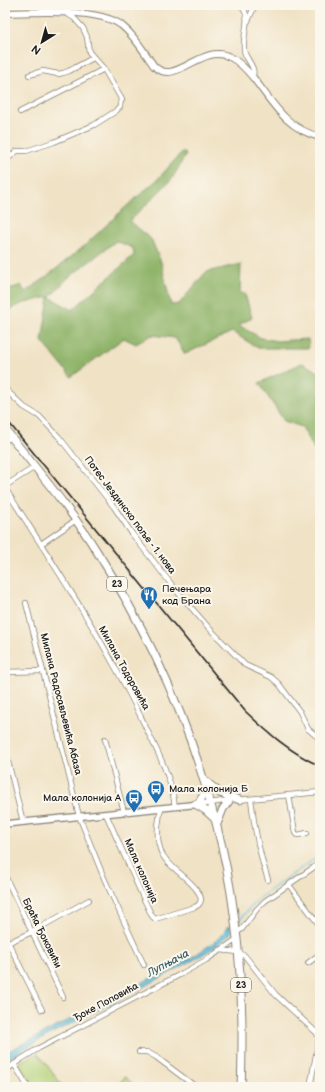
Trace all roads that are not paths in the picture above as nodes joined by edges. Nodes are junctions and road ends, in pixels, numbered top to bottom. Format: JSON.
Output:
{"nodes":[{"id":1,"x":240,"y":5,"type":"edge"},
{"id":2,"x":255,"y":5,"type":"edge"},
{"id":3,"x":64,"y":12,"type":"junction"},
{"id":4,"x":5,"y":13,"type":"edge"},
{"id":5,"x":246,"y":31,"type":"junction"},
{"id":6,"x":93,"y":58,"type":"junction"},
{"id":7,"x":104,"y":69,"type":"junction"},
{"id":8,"x":29,"y":75,"type":"dead end"},
{"id":9,"x":252,"y":77,"type":"junction"},
{"id":10,"x":20,"y":112,"type":"dead end"},
{"id":11,"x":320,"y":137,"type":"edge"},
{"id":12,"x":5,"y":161,"type":"edge"},
{"id":13,"x":5,"y":389,"type":"edge"},
{"id":14,"x":6,"y":434,"type":"edge"},
{"id":15,"x":35,"y":467,"type":"junction"},
{"id":16,"x":5,"y":487,"type":"edge"},
{"id":17,"x":76,"y":520,"type":"junction"},
{"id":18,"x":41,"y":544,"type":"junction"},
{"id":19,"x":26,"y":603,"type":"dead end"},
{"id":20,"x":42,"y":671,"type":"junction"},
{"id":21,"x":5,"y":672,"type":"edge"},
{"id":22,"x":106,"y":739,"type":"dead end"},
{"id":23,"x":320,"y":739,"type":"edge"},
{"id":24,"x":5,"y":750,"type":"edge"},
{"id":25,"x":205,"y":784,"type":"junction"},
{"id":26,"x":320,"y":792,"type":"edge"},
{"id":27,"x":289,"y":795,"type":"junction"},
{"id":28,"x":251,"y":799,"type":"junction"},
{"id":29,"x":240,"y":800,"type":"junction"},
{"id":30,"x":229,"y":801,"type":"junction"},
{"id":31,"x":210,"y":803,"type":"junction"},
{"id":32,"x":197,"y":804,"type":"junction"},
{"id":33,"x":176,"y":807,"type":"junction"},
{"id":34,"x":161,"y":808,"type":"junction"},
{"id":35,"x":124,"y":812,"type":"junction"},
{"id":36,"x":106,"y":814,"type":"junction"},
{"id":37,"x":79,"y":816,"type":"junction"},
{"id":38,"x":23,"y":822,"type":"junction"},
{"id":39,"x":216,"y":822,"type":"junction"},
{"id":40,"x":5,"y":824,"type":"edge"},
{"id":41,"x":307,"y":833,"type":"dead end"},
{"id":42,"x":320,"y":863,"type":"edge"},
{"id":43,"x":5,"y":876,"type":"edge"},
{"id":44,"x":268,"y":880,"type":"dead end"},
{"id":45,"x":289,"y":885,"type":"junction"},
{"id":46,"x":89,"y":900,"type":"dead end"},
{"id":47,"x":320,"y":926,"type":"edge"},
{"id":48,"x":32,"y":932,"type":"junction"},
{"id":49,"x":5,"y":936,"type":"edge"},
{"id":50,"x":237,"y":936,"type":"junction"},
{"id":51,"x":6,"y":943,"type":"edge"},
{"id":52,"x":220,"y":950,"type":"junction"},
{"id":53,"x":238,"y":952,"type":"junction"},
{"id":54,"x":320,"y":954,"type":"edge"},
{"id":55,"x":308,"y":963,"type":"dead end"},
{"id":56,"x":144,"y":965,"type":"dead end"},
{"id":57,"x":63,"y":997,"type":"dead end"},
{"id":58,"x":42,"y":1010,"type":"dead end"},
{"id":59,"x":139,"y":1052,"type":"dead end"},
{"id":60,"x":14,"y":1064,"type":"junction"},
{"id":61,"x":5,"y":1071,"type":"edge"},
{"id":62,"x":28,"y":1087,"type":"edge"},
{"id":63,"x":196,"y":1087,"type":"edge"},
{"id":64,"x":241,"y":1087,"type":"edge"},
{"id":65,"x":310,"y":1087,"type":"edge"}],
"edges":[{"from":1,"to":5,"type":"street"},
{"from":2,"to":5,"type":"street"},
{"from":3,"to":4,"type":"main road"},
{"from":3,"to":6,"type":"street"},
{"from":3,"to":9,"type":"main road"},
{"from":5,"to":9,"type":"street"},
{"from":6,"to":7,"type":"street"},
{"from":6,"to":8,"type":"street"},
{"from":7,"to":10,"type":"street"},
{"from":7,"to":12,"type":"street"},
{"from":9,"to":11,"type":"main road"},
{"from":13,"to":23,"type":"street","name":"Потес Јездинско поље - 1. нова"},
{"from":14,"to":15,"type":"main road","number":"23"},
{"from":15,"to":16,"type":"street"},
{"from":15,"to":17,"type":"main road","number":"23"},
{"from":16,"to":18,"type":"street","name":"Милана Тодоровића"},
{"from":17,"to":18,"type":"street"},
{"from":17,"to":25,"type":"main road","number":"23"},
{"from":18,"to":33,"type":"street","name":"Милана Тодоровића"},
{"from":19,"to":20,"type":"street","name":"Милана Радосављевића Абаза"},
{"from":20,"to":21,"type":"street"},
{"from":20,"to":37,"type":"street","name":"Милана Радосављевића Абаза"},
{"from":22,"to":35,"type":"street"},
{"from":24,"to":38,"type":"street"},
{"from":25,"to":29,"type":"main road"},
{"from":25,"to":31,"type":"main road","number":"23"},
{"from":25,"to":32,"type":"main road"},
{"from":26,"to":27,"type":"street"},
{"from":27,"to":28,"type":"street"},
{"from":27,"to":41,"type":"street"},
{"from":28,"to":29,"type":"street"},
{"from":28,"to":44,"type":"street"},
{"from":29,"to":30,"type":"street"},
{"from":30,"to":31,"type":"street"},
{"from":30,"to":39,"type":"main road"},
{"from":31,"to":32,"type":"street"},
{"from":31,"to":39,"type":"main road","number":"23"},
{"from":32,"to":33,"type":"street"},
{"from":32,"to":39,"type":"main road"},
{"from":33,"to":34,"type":"street"},
{"from":34,"to":35,"type":"street"},
{"from":34,"to":36,"type":"street","name":"Мала колонија"},
{"from":35,"to":36,"type":"street"},
{"from":36,"to":37,"type":"street"},
{"from":37,"to":38,"type":"street"},
{"from":37,"to":56,"type":"street","name":"Милана Радосављевића Абаза"},
{"from":38,"to":40,"type":"street"},
{"from":39,"to":50,"type":"main road","number":"23"},
{"from":42,"to":45,"type":"street","name":"Ђоке Поповића"},
{"from":43,"to":48,"type":"street","name":"Браћа Ђоковићи"},
{"from":45,"to":47,"type":"street"},
{"from":45,"to":50,"type":"street","name":"Ђоке Поповића"},
{"from":46,"to":48,"type":"street"},
{"from":48,"to":51,"type":"street"},
{"from":48,"to":57,"type":"street","name":"Браћа Ђоковићи"},
{"from":49,"to":51,"type":"street"},
{"from":50,"to":52,"type":"street","name":"Ђоке Поповића"},
{"from":50,"to":53,"type":"main road","number":"23"},
{"from":51,"to":58,"type":"street"},
{"from":52,"to":53,"type":"street"},
{"from":52,"to":60,"type":"street","name":"Ђоке Поповића"},
{"from":53,"to":64,"type":"main road","number":"23"},
{"from":53,"to":65,"type":"street"},
{"from":54,"to":55,"type":"street"},
{"from":59,"to":63,"type":"street"},
{"from":60,"to":61,"type":"street","name":"Ђоке Поповића"},
{"from":60,"to":62,"type":"street"}]}
